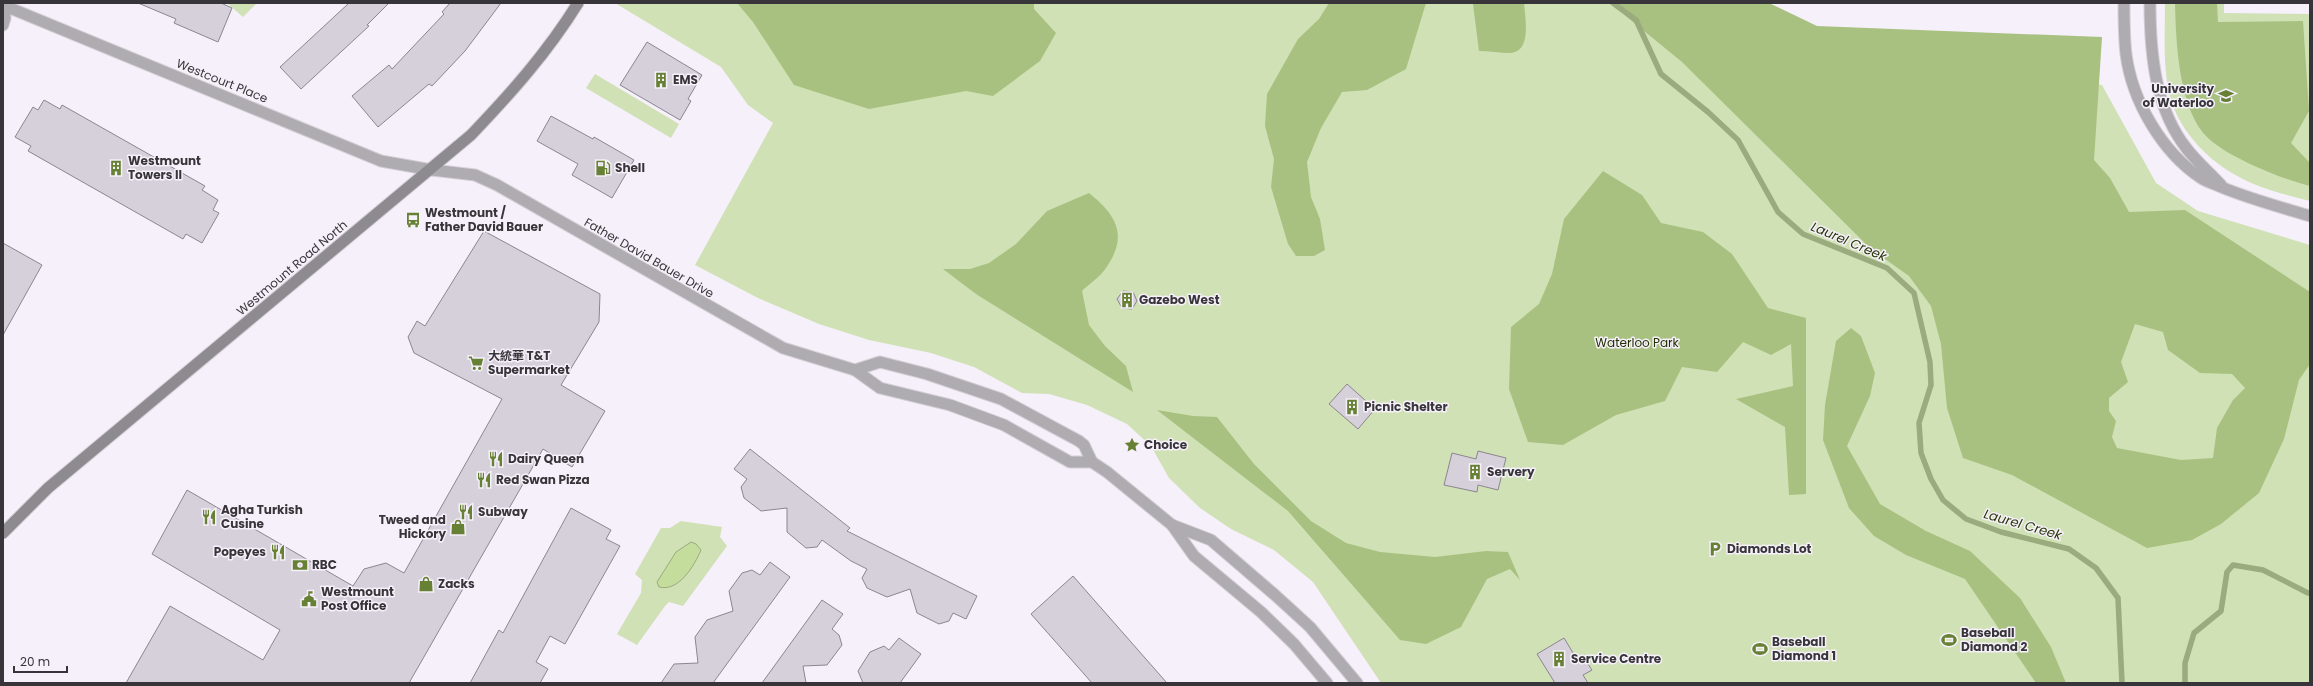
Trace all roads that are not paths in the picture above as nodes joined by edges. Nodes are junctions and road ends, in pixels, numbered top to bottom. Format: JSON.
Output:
{"nodes":[{"id":1,"x":578,"y":3,"type":"edge"},
{"id":2,"x":2124,"y":3,"type":"edge"},
{"id":3,"x":2150,"y":3,"type":"edge"},
{"id":4,"x":5,"y":5,"type":"edge"},
{"id":5,"x":3,"y":25,"type":"edge"},
{"id":6,"x":432,"y":170,"type":"junction"},
{"id":7,"x":2226,"y":189,"type":"junction"},
{"id":8,"x":2310,"y":216,"type":"edge"},
{"id":9,"x":855,"y":370,"type":"junction"},
{"id":10,"x":1092,"y":462,"type":"junction"},
{"id":11,"x":1172,"y":525,"type":"junction"},
{"id":12,"x":3,"y":533,"type":"edge"},
{"id":13,"x":1327,"y":683,"type":"edge"},
{"id":14,"x":1357,"y":683,"type":"edge"}],
"edges":[{"from":1,"to":6,"type":"main road","name":"Westmount Road North"},
{"from":2,"to":7,"type":"street"},
{"from":3,"to":7,"type":"street"},
{"from":4,"to":5,"type":"street","name":"Westcourt Place"},
{"from":4,"to":6,"type":"street","name":"Westcourt Place"},
{"from":6,"to":9,"type":"street","name":"Father David Bauer Drive"},
{"from":6,"to":12,"type":"main road","name":"Westmount Road North"},
{"from":7,"to":8,"type":"street"},
{"from":9,"to":10,"type":"street","name":"Father David Bauer Drive"},
{"from":9,"to":10,"type":"street"},
{"from":10,"to":11,"type":"street"},
{"from":11,"to":13,"type":"street"},
{"from":11,"to":14,"type":"street"}]}
